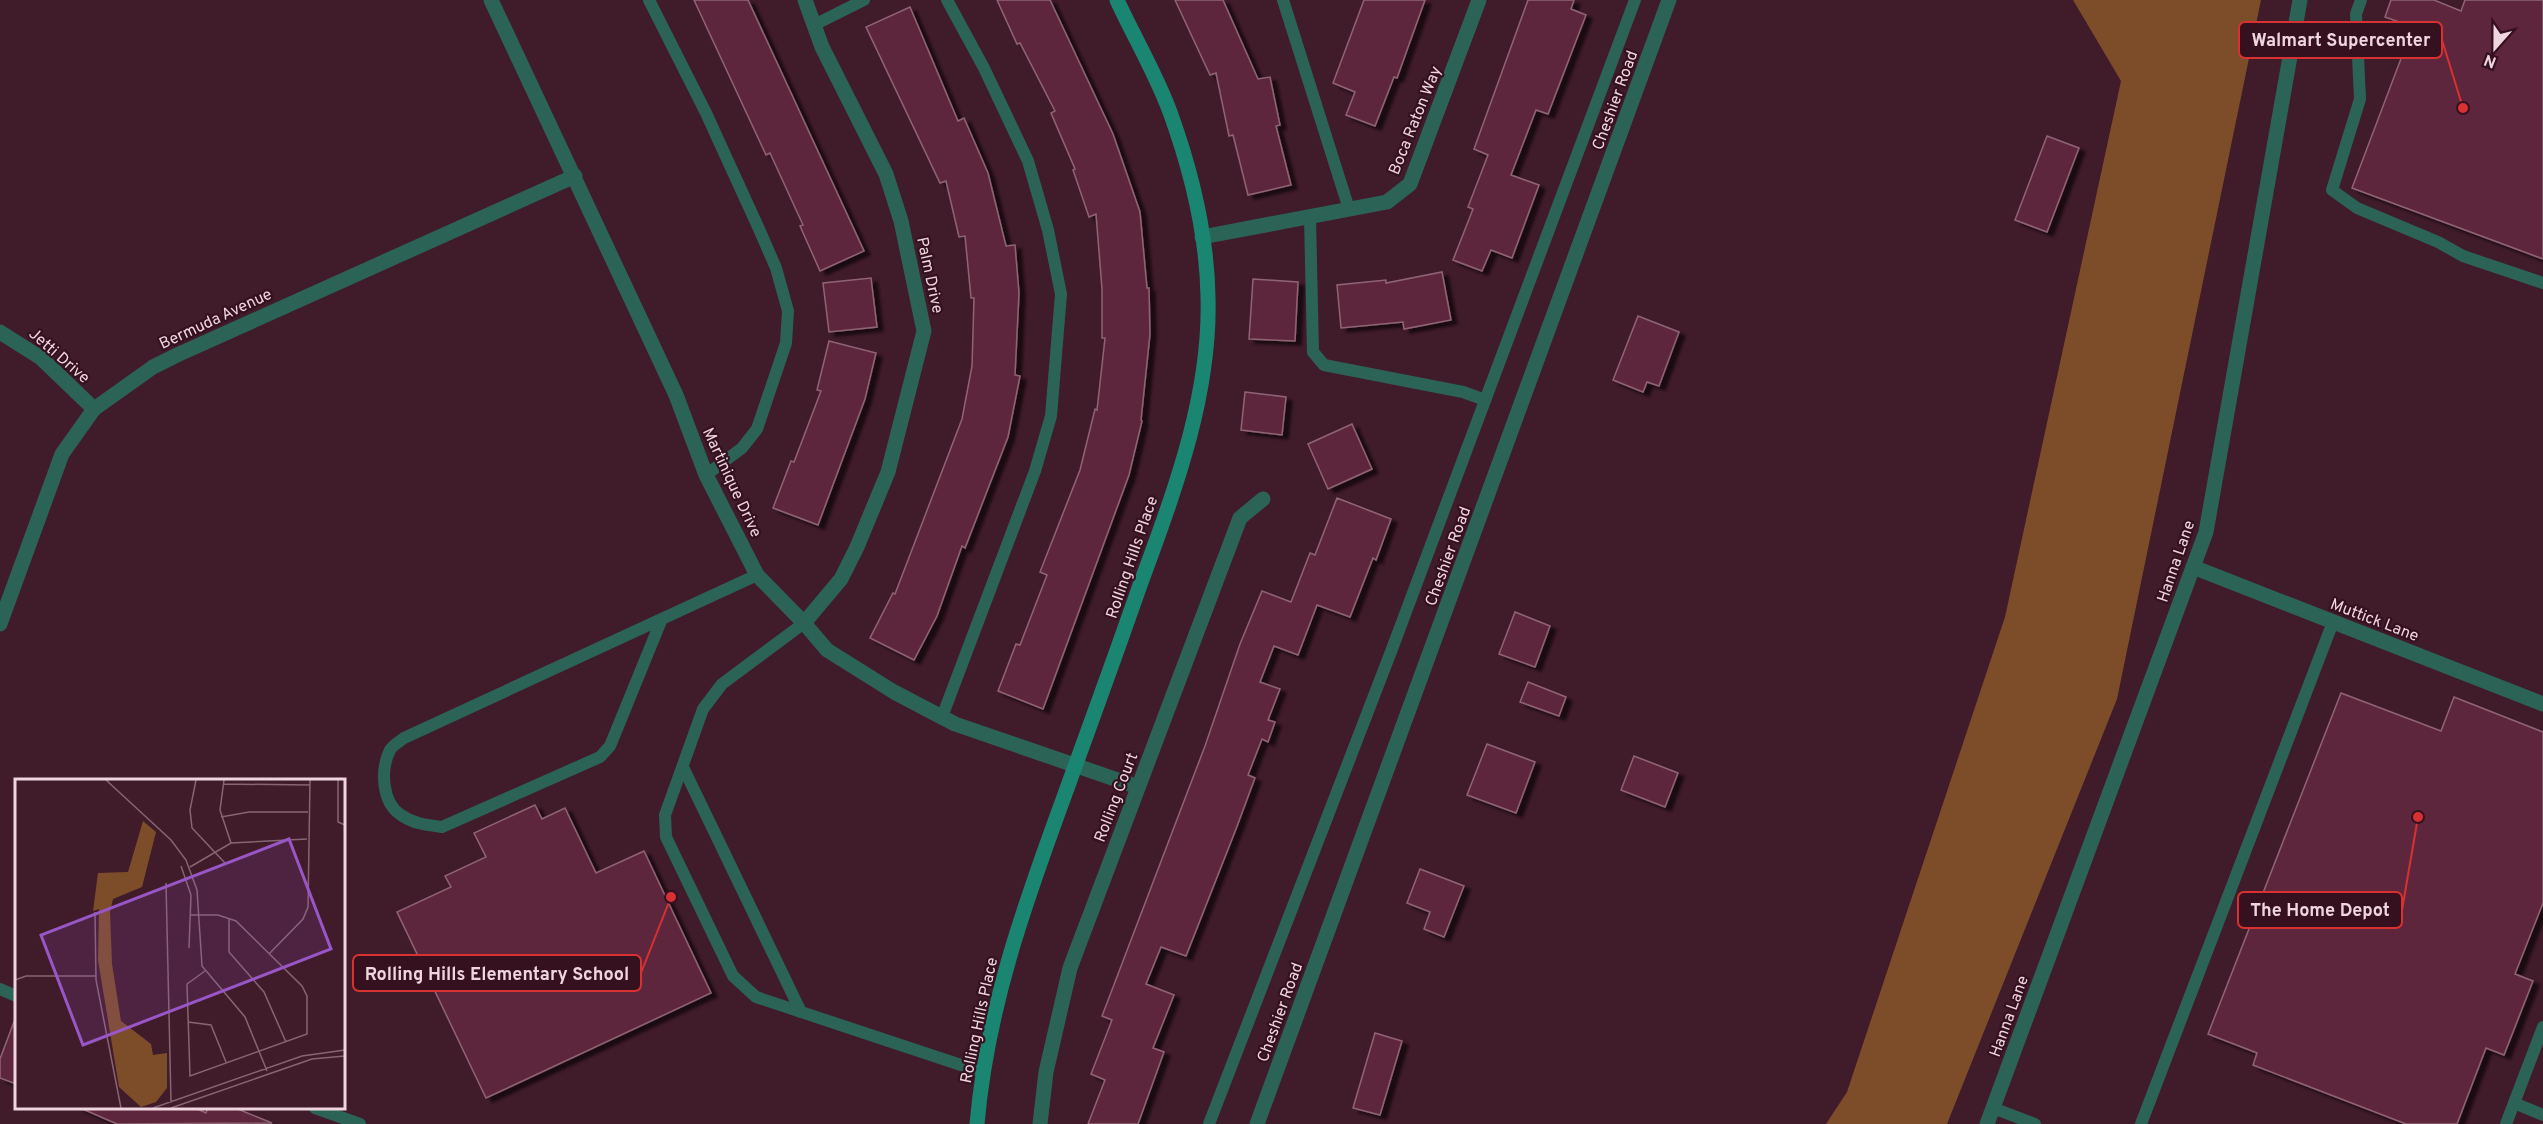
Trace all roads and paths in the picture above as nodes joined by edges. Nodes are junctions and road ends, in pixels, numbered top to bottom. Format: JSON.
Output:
{"nodes":[{"id":1,"x":491,"y":0,"type":"edge"},
{"id":2,"x":649,"y":0,"type":"edge"},
{"id":3,"x":805,"y":0,"type":"edge"},
{"id":4,"x":864,"y":0,"type":"edge"},
{"id":5,"x":947,"y":0,"type":"edge"},
{"id":6,"x":1117,"y":0,"type":"edge"},
{"id":7,"x":1283,"y":0,"type":"edge"},
{"id":8,"x":1479,"y":0,"type":"edge"},
{"id":9,"x":1635,"y":0,"type":"edge"},
{"id":10,"x":1669,"y":0,"type":"edge"},
{"id":11,"x":2300,"y":0,"type":"edge"},
{"id":12,"x":2361,"y":0,"type":"edge"},
{"id":13,"x":814,"y":25,"type":"junction"},
{"id":14,"x":575,"y":176,"type":"junction"},
{"id":15,"x":1349,"y":210,"type":"junction"},
{"id":16,"x":1310,"y":217,"type":"junction"},
{"id":17,"x":1202,"y":237,"type":"junction"},
{"id":18,"x":2543,"y":283,"type":"edge"},
{"id":19,"x":0,"y":332,"type":"edge"},
{"id":20,"x":1485,"y":400,"type":"junction"},
{"id":21,"x":94,"y":409,"type":"junction"},
{"id":22,"x":706,"y":475,"type":"junction"},
{"id":23,"x":1263,"y":499,"type":"dead end"},
{"id":24,"x":2193,"y":567,"type":"junction"},
{"id":25,"x":758,"y":575,"type":"junction"},
{"id":26,"x":661,"y":621,"type":"junction"},
{"id":27,"x":2333,"y":622,"type":"junction"},
{"id":28,"x":804,"y":623,"type":"junction"},
{"id":29,"x":0,"y":624,"type":"edge"},
{"id":30,"x":2543,"y":704,"type":"edge"},
{"id":31,"x":942,"y":717,"type":"junction"},
{"id":32,"x":1075,"y":765,"type":"junction"},
{"id":33,"x":682,"y":767,"type":"junction"},
{"id":34,"x":1138,"y":787,"type":"junction"},
{"id":35,"x":0,"y":989,"type":"edge"},
{"id":36,"x":15,"y":996,"type":"edge"},
{"id":37,"x":801,"y":1012,"type":"junction"},
{"id":38,"x":2543,"y":1027,"type":"edge"},
{"id":39,"x":2540,"y":1045,"type":"edge"},
{"id":40,"x":982,"y":1072,"type":"junction"},
{"id":41,"x":2514,"y":1103,"type":"junction"},
{"id":42,"x":1993,"y":1108,"type":"junction"},
{"id":43,"x":320,"y":1109,"type":"edge"},
{"id":44,"x":2543,"y":1115,"type":"edge"},
{"id":45,"x":360,"y":1124,"type":"edge"},
{"id":46,"x":977,"y":1124,"type":"edge"},
{"id":47,"x":1040,"y":1124,"type":"edge"},
{"id":48,"x":1209,"y":1124,"type":"edge"},
{"id":49,"x":1257,"y":1124,"type":"edge"},
{"id":50,"x":1987,"y":1124,"type":"edge"},
{"id":51,"x":2035,"y":1124,"type":"edge"},
{"id":52,"x":2141,"y":1124,"type":"edge"},
{"id":53,"x":2506,"y":1124,"type":"edge"}],
"edges":[{"from":1,"to":14,"type":"street","name":"Martinique Drive"},
{"from":2,"to":22,"type":"lane"},
{"from":3,"to":13,"type":"street","name":"Palm Drive"},
{"from":4,"to":13,"type":"lane"},
{"from":5,"to":31,"type":"lane"},
{"from":6,"to":17,"type":"street","name":"Rolling Hills Place"},
{"from":7,"to":15,"type":"lane"},
{"from":8,"to":15,"type":"street","name":"Boca Raton Way"},
{"from":9,"to":20,"type":"lane"},
{"from":10,"to":49,"type":"street","name":"Cheshier Road"},
{"from":11,"to":24,"type":"street","name":"Hanna Lane"},
{"from":12,"to":18,"type":"lane"},
{"from":13,"to":28,"type":"street","name":"Palm Drive"},
{"from":14,"to":21,"type":"street","name":"Bermuda Avenue"},
{"from":14,"to":22,"type":"street","name":"Martinique Drive"},
{"from":15,"to":16,"type":"street","name":"Boca Raton Way"},
{"from":16,"to":17,"type":"street","name":"Boca Raton Way"},
{"from":16,"to":20,"type":"lane"},
{"from":17,"to":32,"type":"street","name":"Rolling Hills Place"},
{"from":19,"to":21,"type":"street","name":"Jetti Drive"},
{"from":20,"to":48,"type":"lane"},
{"from":21,"to":29,"type":"street","name":"Bermuda Avenue"},
{"from":22,"to":25,"type":"street","name":"Martinique Drive"},
{"from":23,"to":34,"type":"street","name":"Rolling Court"},
{"from":24,"to":27,"type":"street","name":"Muttick Lane"},
{"from":24,"to":42,"type":"street","name":"Hanna Lane"},
{"from":25,"to":26,"type":"lane"},
{"from":25,"to":28,"type":"street","name":"Martinique Drive"},
{"from":26,"to":26,"type":"lane"},
{"from":27,"to":30,"type":"street","name":"Muttick Lane"},
{"from":27,"to":52,"type":"lane"},
{"from":28,"to":31,"type":"street","name":"Martinique Drive"},
{"from":28,"to":33,"type":"lane"},
{"from":31,"to":32,"type":"street","name":"Martinique Drive"},
{"from":32,"to":34,"type":"street","name":"Martinique Drive"},
{"from":32,"to":40,"type":"street","name":"Rolling Hills Place"},
{"from":33,"to":37,"type":"lane"},
{"from":33,"to":37,"type":"lane"},
{"from":34,"to":47,"type":"street","name":"Rolling Court"},
{"from":35,"to":36,"type":"lane"},
{"from":37,"to":40,"type":"lane"},
{"from":38,"to":39,"type":"lane"},
{"from":39,"to":41,"type":"lane"},
{"from":40,"to":46,"type":"street","name":"Rolling Hills Place"},
{"from":41,"to":44,"type":"lane"},
{"from":41,"to":53,"type":"lane"},
{"from":42,"to":50,"type":"street","name":"Hanna Lane"},
{"from":42,"to":51,"type":"lane"},
{"from":43,"to":45,"type":"lane"}]}
